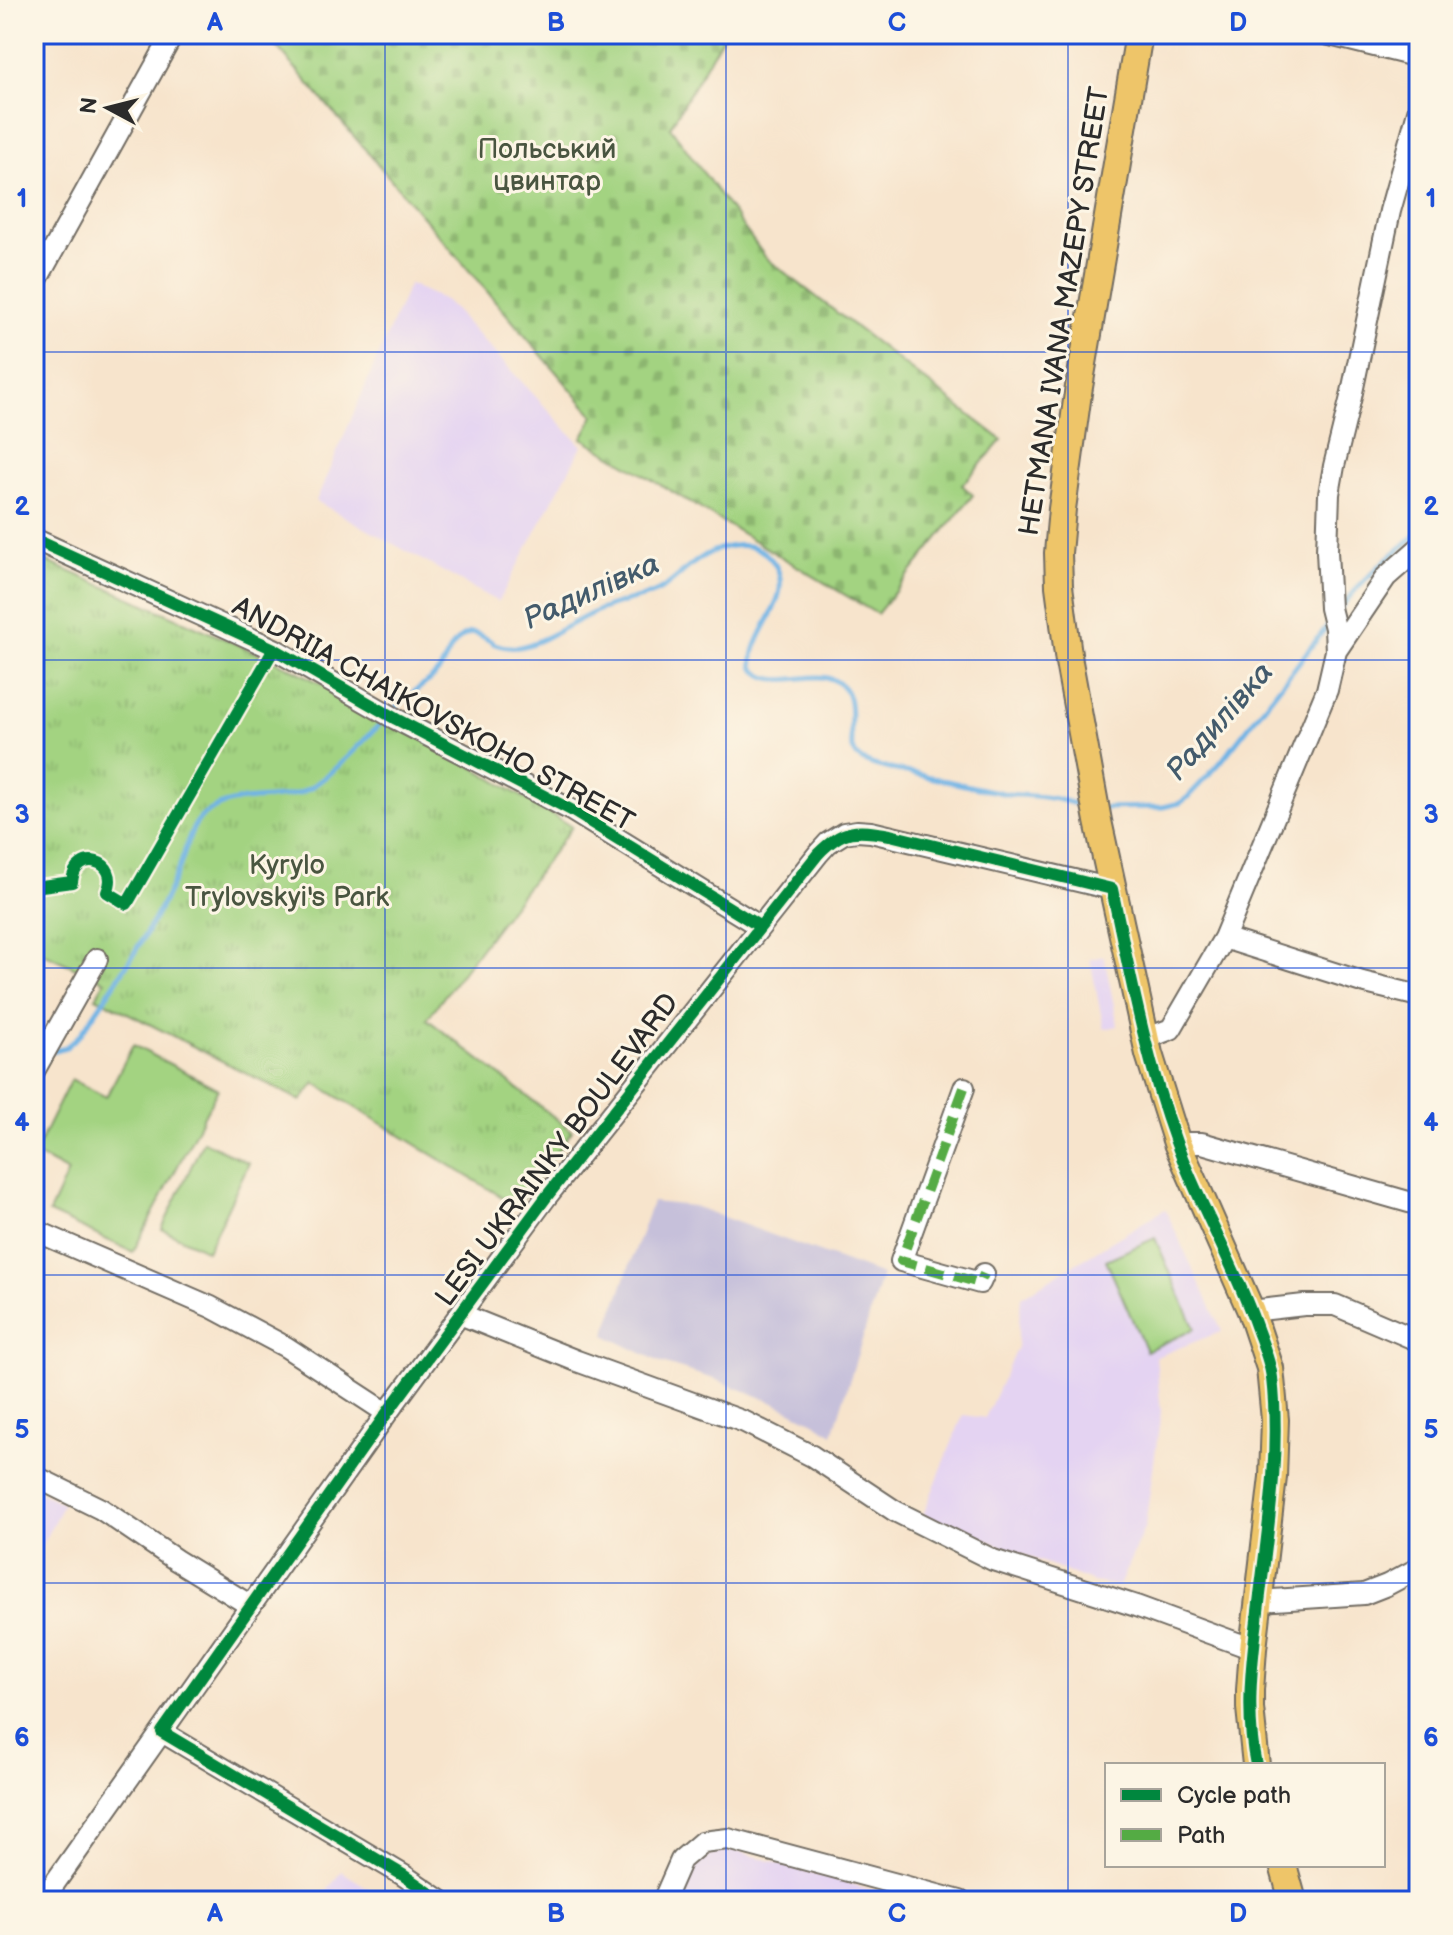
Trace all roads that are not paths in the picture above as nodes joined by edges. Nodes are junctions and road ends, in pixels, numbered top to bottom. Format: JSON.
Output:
{"nodes":[{"id":1,"x":173,"y":34,"type":"edge"},
{"id":2,"x":1139,"y":34,"type":"edge"},
{"id":3,"x":1326,"y":34,"type":"edge"},
{"id":4,"x":1419,"y":57,"type":"edge"},
{"id":5,"x":1419,"y":108,"type":"edge"},
{"id":6,"x":34,"y":285,"type":"edge"},
{"id":7,"x":34,"y":539,"type":"edge"},
{"id":8,"x":1419,"y":548,"type":"edge"},
{"id":9,"x":1336,"y":651,"type":"junction"},
{"id":10,"x":1112,"y":889,"type":"junction"},
{"id":11,"x":759,"y":926,"type":"junction"},
{"id":12,"x":1224,"y":938,"type":"junction"},
{"id":13,"x":97,"y":959,"type":"dead end"},
{"id":14,"x":1419,"y":996,"type":"edge"},
{"id":15,"x":1145,"y":1039,"type":"junction"},
{"id":16,"x":42,"y":1056,"type":"edge"},
{"id":17,"x":964,"y":1088,"type":"dead end"},
{"id":18,"x":1177,"y":1143,"type":"junction"},
{"id":19,"x":1419,"y":1205,"type":"edge"},
{"id":20,"x":34,"y":1230,"type":"edge"},
{"id":21,"x":984,"y":1274,"type":"dead end"},
{"id":22,"x":1251,"y":1311,"type":"junction"},
{"id":23,"x":460,"y":1314,"type":"junction"},
{"id":24,"x":1419,"y":1341,"type":"edge"},
{"id":25,"x":387,"y":1413,"type":"junction"},
{"id":26,"x":34,"y":1476,"type":"edge"},
{"id":27,"x":1419,"y":1568,"type":"edge"},
{"id":28,"x":1259,"y":1601,"type":"junction"},
{"id":29,"x":251,"y":1606,"type":"junction"},
{"id":30,"x":1253,"y":1649,"type":"junction"},
{"id":31,"x":162,"y":1732,"type":"junction"},
{"id":32,"x":1256,"y":1763,"type":"edge"},
{"id":33,"x":1284,"y":1867,"type":"edge"},
{"id":34,"x":42,"y":1901,"type":"edge"},
{"id":35,"x":441,"y":1901,"type":"edge"},
{"id":36,"x":663,"y":1901,"type":"edge"},
{"id":37,"x":960,"y":1901,"type":"edge"},
{"id":38,"x":1293,"y":1901,"type":"edge"}],
"edges":[{"from":1,"to":6,"type":"street"},
{"from":2,"to":10,"type":"main road","name":"HETMANA IVANA MAZEPY STREET"},
{"from":3,"to":4,"type":"street"},
{"from":5,"to":9,"type":"street"},
{"from":7,"to":11,"type":"street","name":"ANDRIIA CHAIKOVSKOHO STREET"},
{"from":8,"to":9,"type":"street"},
{"from":9,"to":12,"type":"street"},
{"from":10,"to":11,"type":"street","name":"LESI UKRAINKY BOULEVARD"},
{"from":10,"to":15,"type":"main road","name":"HETMANA IVANA MAZEPY STREET"},
{"from":11,"to":23,"type":"street","name":"LESI UKRAINKY BOULEVARD"},
{"from":12,"to":14,"type":"street"},
{"from":12,"to":15,"type":"street"},
{"from":13,"to":16,"type":"street"},
{"from":15,"to":18,"type":"main road","name":"HETMANA IVANA MAZEPY STREET"},
{"from":17,"to":21,"type":"street"},
{"from":18,"to":19,"type":"street"},
{"from":18,"to":22,"type":"main road","name":"HETMANA IVANA MAZEPY STREET"},
{"from":20,"to":25,"type":"street"},
{"from":22,"to":24,"type":"street"},
{"from":22,"to":28,"type":"main road","name":"HETMANA IVANA MAZEPY STREET"},
{"from":23,"to":25,"type":"street","name":"LESI UKRAINKY BOULEVARD"},
{"from":23,"to":30,"type":"street"},
{"from":25,"to":29,"type":"street","name":"LESI UKRAINKY BOULEVARD"},
{"from":26,"to":29,"type":"street"},
{"from":27,"to":28,"type":"street"},
{"from":28,"to":30,"type":"main road","name":"HETMANA IVANA MAZEPY STREET"},
{"from":29,"to":31,"type":"street","name":"LESI UKRAINKY BOULEVARD"},
{"from":30,"to":32,"type":"main road","name":"HETMANA IVANA MAZEPY STREET"},
{"from":31,"to":34,"type":"street","name":"LESI UKRAINKY BOULEVARD"},
{"from":31,"to":35,"type":"street"},
{"from":33,"to":38,"type":"main road"},
{"from":36,"to":37,"type":"street"}]}
